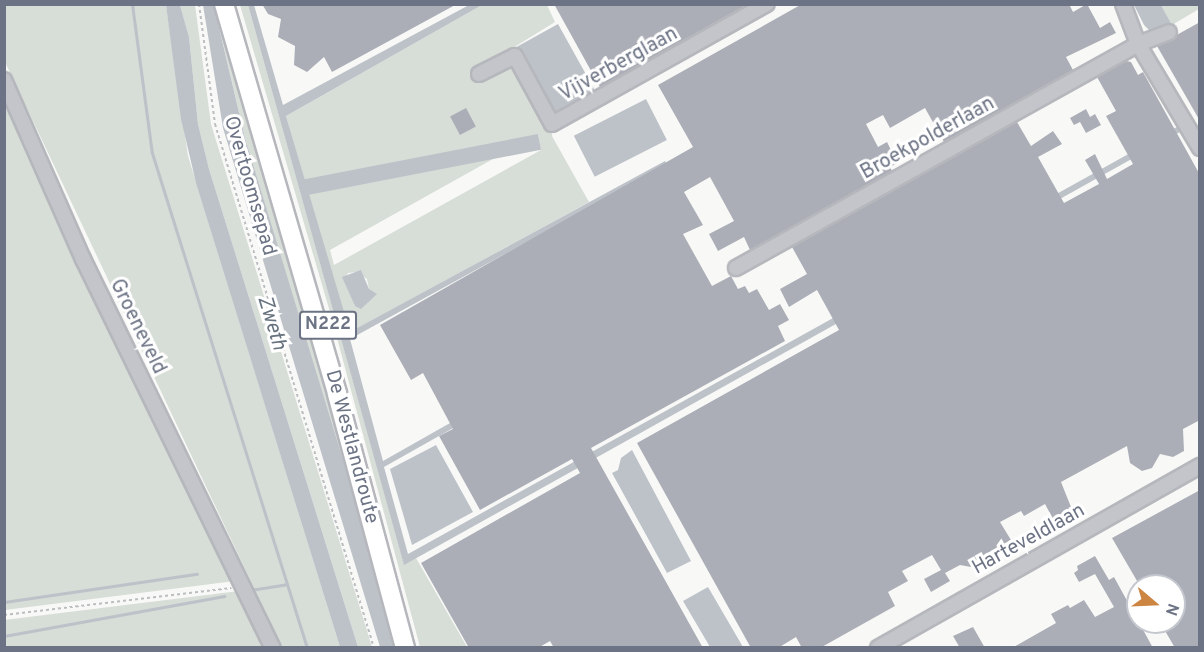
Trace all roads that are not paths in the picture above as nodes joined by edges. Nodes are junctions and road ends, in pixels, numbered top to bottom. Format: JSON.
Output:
{"nodes":[{"id":1,"x":224,"y":4,"type":"edge"},
{"id":2,"x":234,"y":4,"type":"edge"},
{"id":3,"x":767,"y":4,"type":"edge"},
{"id":4,"x":1124,"y":4,"type":"edge"},
{"id":5,"x":1169,"y":32,"type":"dead end"},
{"id":6,"x":1138,"y":44,"type":"junction"},
{"id":7,"x":479,"y":74,"type":"dead end"},
{"id":8,"x":4,"y":80,"type":"edge"},
{"id":9,"x":1200,"y":148,"type":"edge"},
{"id":10,"x":736,"y":268,"type":"dead end"},
{"id":11,"x":1200,"y":466,"type":"edge"},
{"id":12,"x":273,"y":648,"type":"edge"},
{"id":13,"x":405,"y":648,"type":"edge"},
{"id":14,"x":415,"y":648,"type":"edge"},
{"id":15,"x":878,"y":648,"type":"edge"}],
"edges":[{"from":1,"to":13,"type":"main road","name":"De Westlandroute","number":"N222"},
{"from":2,"to":14,"type":"main road","name":"De Westlandroute","number":"N222"},
{"from":3,"to":7,"type":"street","name":"Vijverberglaan"},
{"from":4,"to":6,"type":"street"},
{"from":5,"to":6,"type":"street","name":"Broekpolderlaan"},
{"from":6,"to":9,"type":"street"},
{"from":6,"to":10,"type":"street","name":"Broekpolderlaan"},
{"from":8,"to":12,"type":"street","name":"Groeneveld"},
{"from":11,"to":15,"type":"street","name":"Harteveldlaan"}]}
